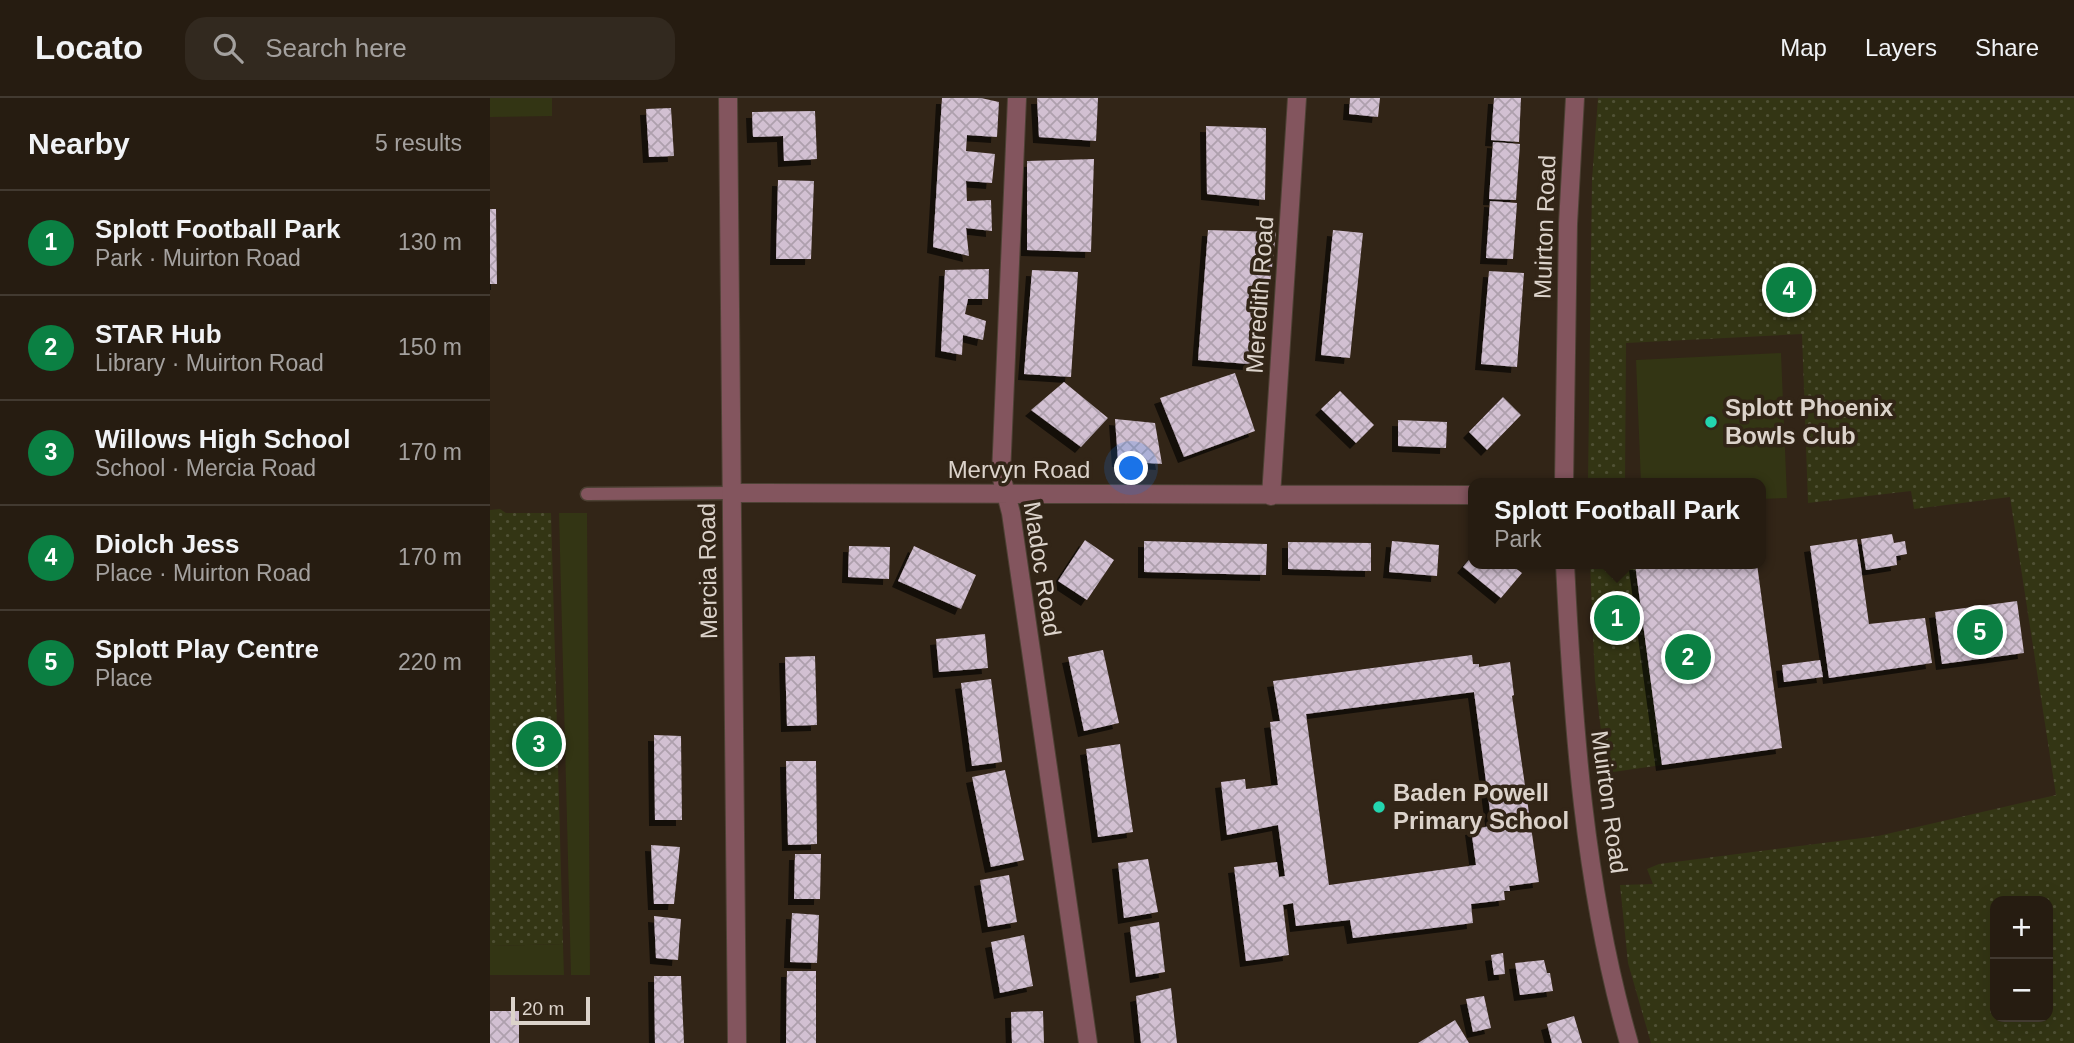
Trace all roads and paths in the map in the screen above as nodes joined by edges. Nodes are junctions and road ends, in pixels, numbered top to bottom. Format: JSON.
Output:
{"nodes":[{"id":1,"x":728,"y":98,"type":"edge"},
{"id":2,"x":1017,"y":98,"type":"edge"},
{"id":3,"x":1297,"y":98,"type":"edge"},
{"id":4,"x":1575,"y":98,"type":"edge"},
{"id":5,"x":1564,"y":478,"type":"edge"},
{"id":6,"x":732,"y":493,"type":"junction"},
{"id":7,"x":587,"y":494,"type":"dead end"},
{"id":8,"x":1006,"y":495,"type":"junction"},
{"id":9,"x":1468,"y":495,"type":"edge"},
{"id":10,"x":1271,"y":496,"type":"junction"},
{"id":11,"x":1565,"y":569,"type":"edge"},
{"id":12,"x":737,"y":1043,"type":"edge"},
{"id":13,"x":1088,"y":1043,"type":"edge"},
{"id":14,"x":1629,"y":1043,"type":"edge"}],
"edges":[{"from":1,"to":6,"type":"street","name":"Mercia Road"},
{"from":2,"to":8,"type":"street","name":"Madoc Road"},
{"from":3,"to":10,"type":"street","name":"Meredith Road"},
{"from":4,"to":5,"type":"street","name":"Muirton Road"},
{"from":6,"to":7,"type":"lane"},
{"from":6,"to":8,"type":"street","name":"Mervyn Road"},
{"from":6,"to":12,"type":"street","name":"Mercia Road"},
{"from":8,"to":10,"type":"street","name":"Mervyn Road"},
{"from":8,"to":13,"type":"street","name":"Madoc Road"},
{"from":9,"to":10,"type":"street","name":"Mervyn Road"},
{"from":11,"to":14,"type":"street","name":"Muirton Road"}]}
